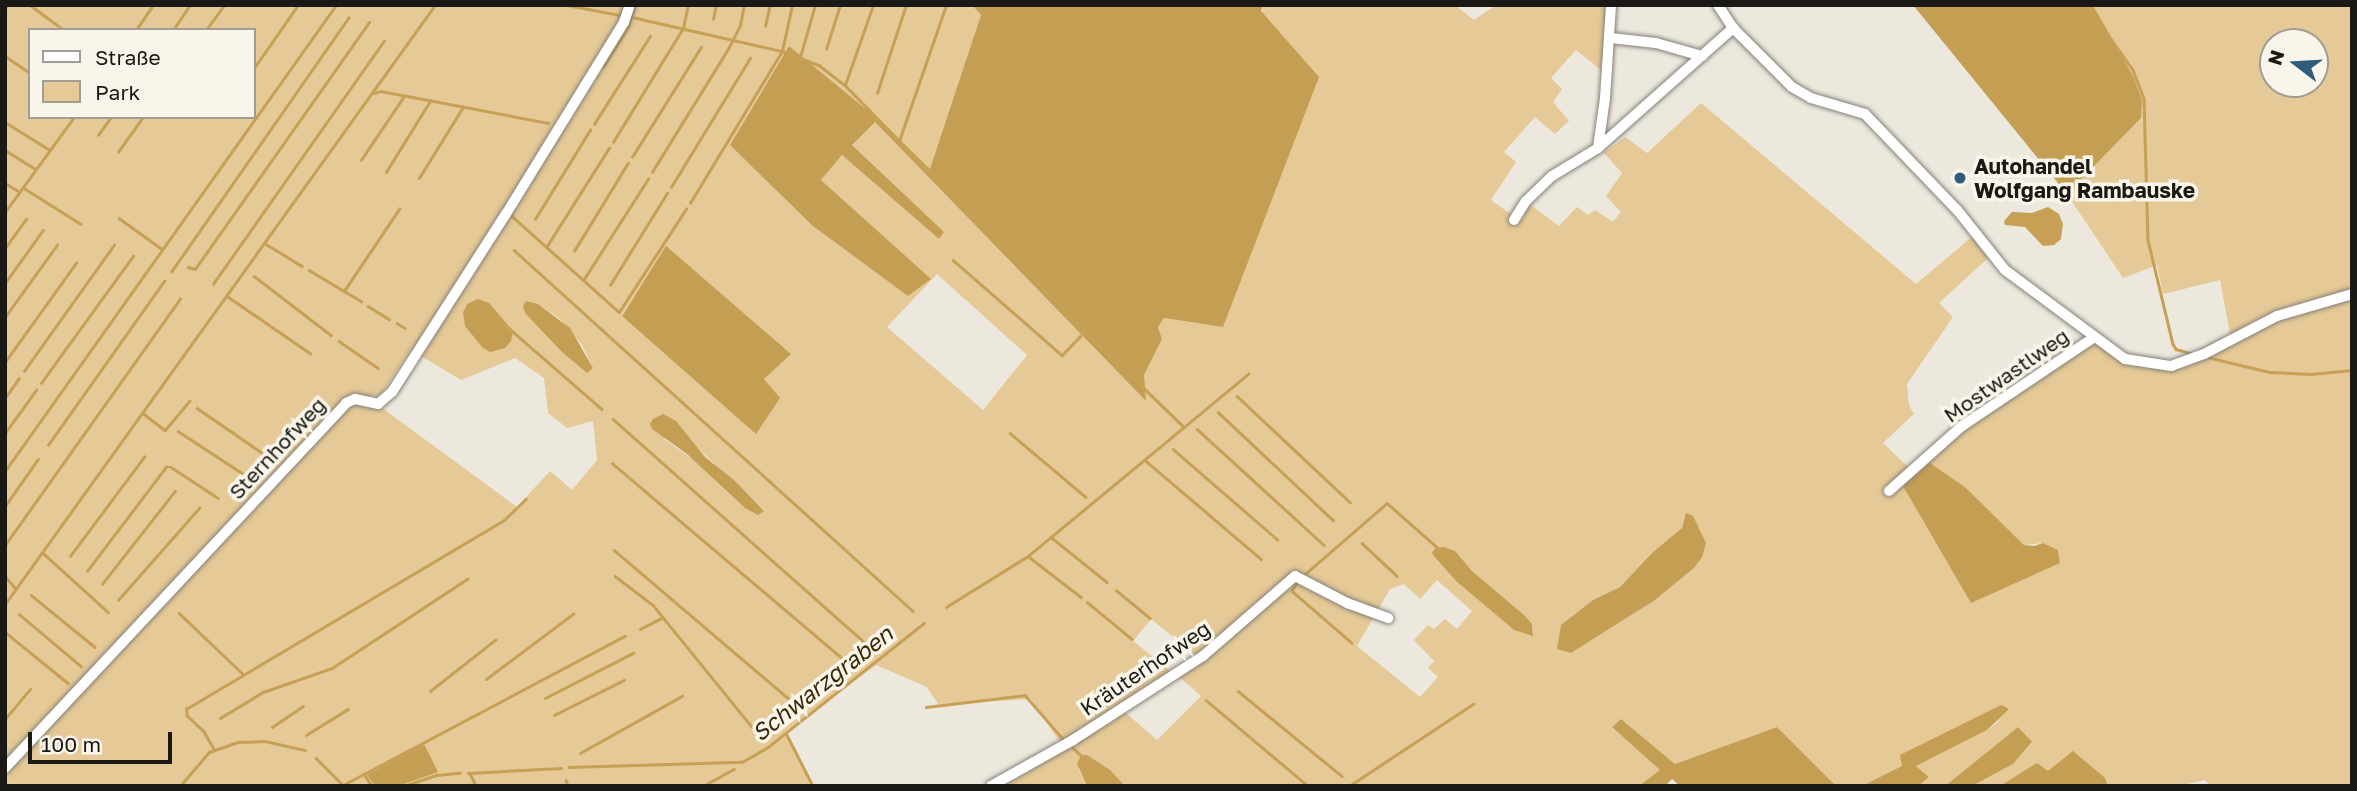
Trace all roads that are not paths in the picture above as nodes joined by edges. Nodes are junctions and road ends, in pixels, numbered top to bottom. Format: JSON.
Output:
{"nodes":[{"id":1,"x":630,"y":5,"type":"edge"},
{"id":2,"x":1611,"y":5,"type":"edge"},
{"id":3,"x":1718,"y":5,"type":"edge"},
{"id":4,"x":1733,"y":28,"type":"junction"},
{"id":5,"x":1611,"y":38,"type":"junction"},
{"id":6,"x":1702,"y":56,"type":"junction"},
{"id":7,"x":1598,"y":148,"type":"junction"},
{"id":8,"x":1514,"y":220,"type":"dead end"},
{"id":9,"x":2352,"y":294,"type":"edge"},
{"id":10,"x":2093,"y":338,"type":"junction"},
{"id":11,"x":1889,"y":491,"type":"dead end"},
{"id":12,"x":1388,"y":618,"type":"dead end"},
{"id":13,"x":5,"y":768,"type":"edge"},
{"id":14,"x":991,"y":786,"type":"edge"}],
"edges":[{"from":1,"to":13,"type":"street","name":"Sternhofweg"},
{"from":2,"to":5,"type":"street"},
{"from":3,"to":4,"type":"street"},
{"from":4,"to":6,"type":"street"},
{"from":4,"to":10,"type":"street"},
{"from":5,"to":6,"type":"street"},
{"from":5,"to":7,"type":"street"},
{"from":6,"to":7,"type":"street"},
{"from":7,"to":8,"type":"street"},
{"from":9,"to":10,"type":"street","name":"Mostwastlweg"},
{"from":10,"to":11,"type":"street","name":"Mostwastlweg"},
{"from":12,"to":14,"type":"street","name":"Kräuterhofweg"}]}
